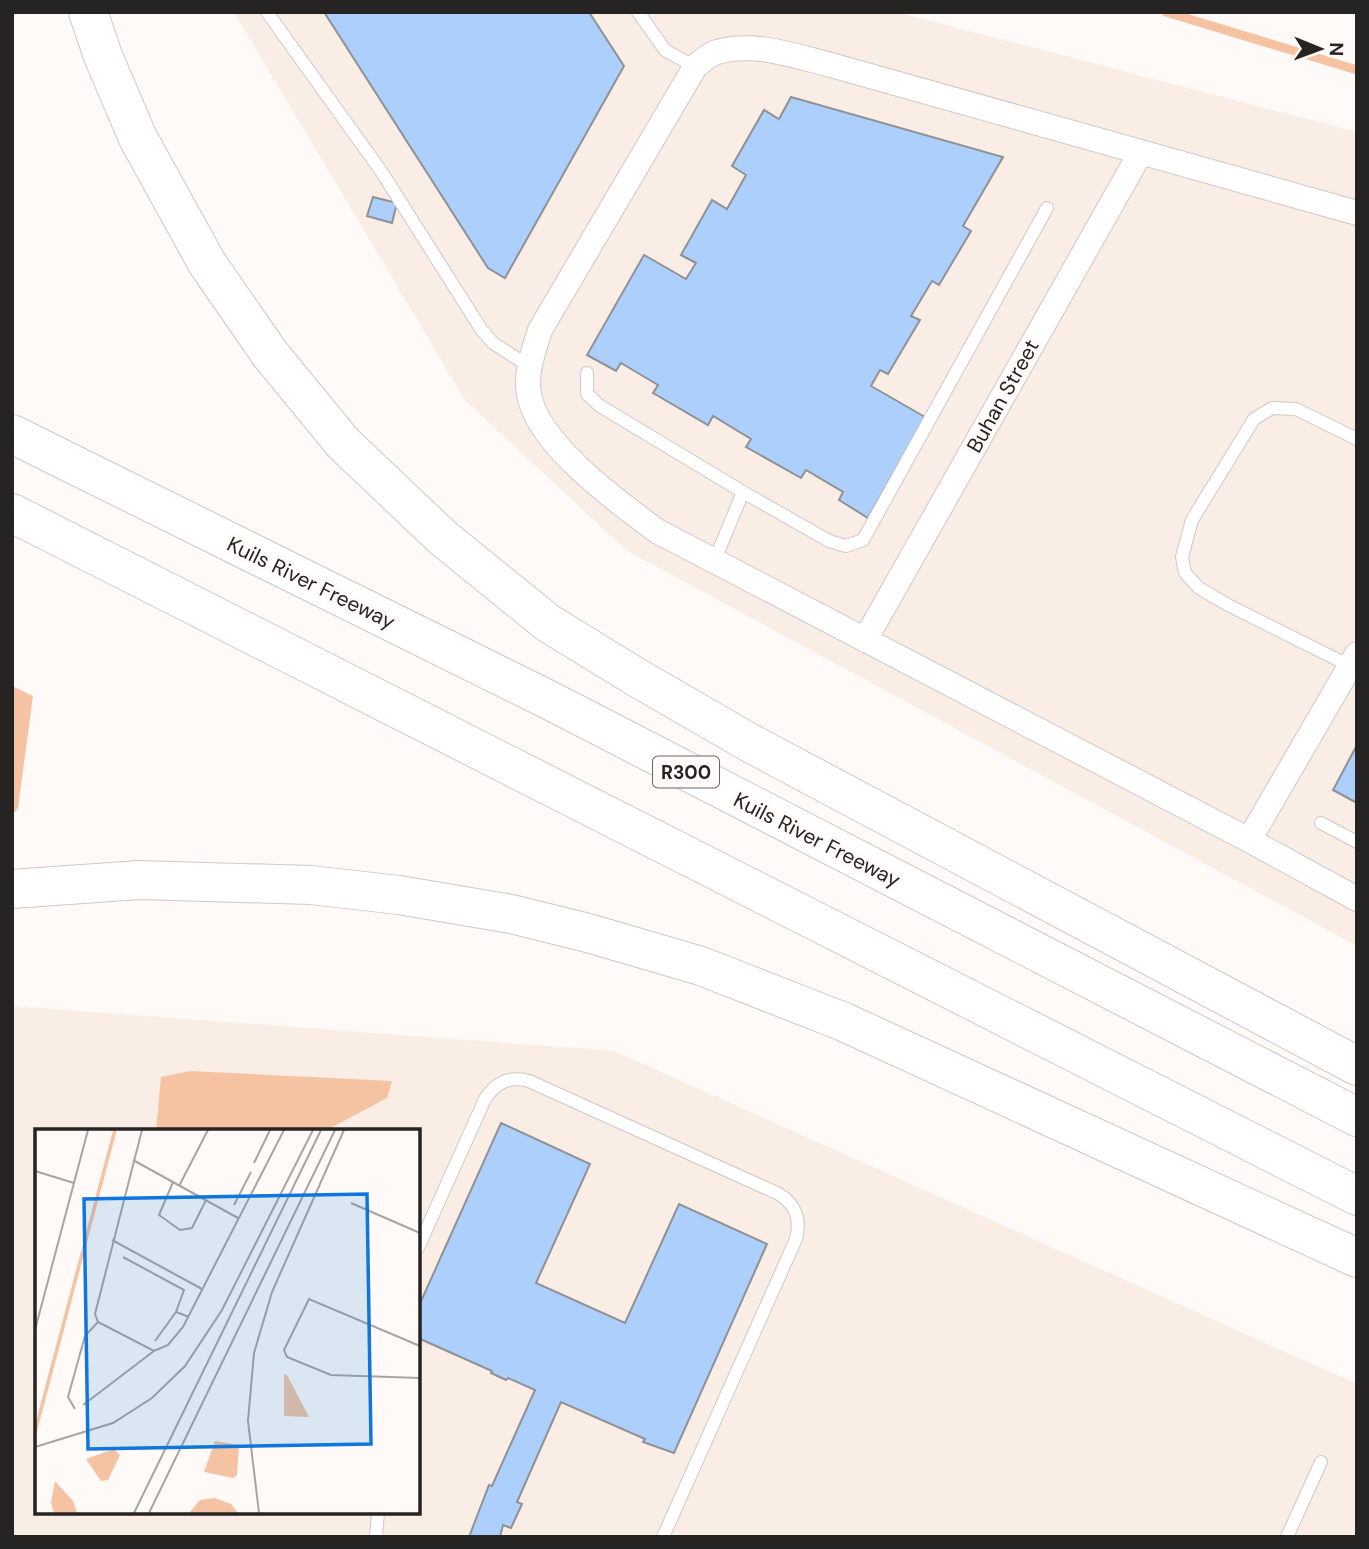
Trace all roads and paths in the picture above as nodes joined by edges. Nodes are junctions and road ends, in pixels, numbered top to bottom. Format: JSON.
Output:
{"nodes":[{"id":1,"x":88,"y":12,"type":"edge"},
{"id":2,"x":267,"y":12,"type":"edge"},
{"id":3,"x":638,"y":12,"type":"edge"},
{"id":4,"x":695,"y":67,"type":"junction"},
{"id":5,"x":1141,"y":152,"type":"junction"},
{"id":6,"x":1047,"y":208,"type":"dead end"},
{"id":7,"x":1357,"y":213,"type":"edge"},
{"id":8,"x":529,"y":366,"type":"junction"},
{"id":9,"x":587,"y":373,"type":"dead end"},
{"id":10,"x":12,"y":434,"type":"edge"},
{"id":11,"x":1357,"y":439,"type":"edge"},
{"id":12,"x":743,"y":492,"type":"junction"},
{"id":13,"x":12,"y":513,"type":"edge"},
{"id":14,"x":714,"y":562,"type":"junction"},
{"id":15,"x":865,"y":640,"type":"junction"},
{"id":16,"x":1353,"y":660,"type":"edge"},
{"id":17,"x":1321,"y":823,"type":"dead end"},
{"id":18,"x":1250,"y":840,"type":"junction"},
{"id":19,"x":1357,"y":842,"type":"edge"},
{"id":20,"x":12,"y":889,"type":"edge"},
{"id":21,"x":1357,"y":899,"type":"edge"},
{"id":22,"x":1357,"y":1066,"type":"edge"},
{"id":23,"x":1357,"y":1117,"type":"edge"},
{"id":24,"x":1357,"y":1196,"type":"edge"},
{"id":25,"x":420,"y":1244,"type":"edge"},
{"id":26,"x":1357,"y":1258,"type":"edge"},
{"id":27,"x":1321,"y":1462,"type":"dead end"},
{"id":28,"x":378,"y":1514,"type":"edge"},
{"id":29,"x":376,"y":1537,"type":"edge"},
{"id":30,"x":663,"y":1537,"type":"edge"},
{"id":31,"x":1287,"y":1537,"type":"edge"}],
"edges":[{"from":1,"to":22,"type":"highway"},
{"from":2,"to":8,"type":"lane"},
{"from":3,"to":4,"type":"lane"},
{"from":4,"to":5,"type":"street"},
{"from":4,"to":8,"type":"street"},
{"from":5,"to":7,"type":"street"},
{"from":5,"to":15,"type":"street","name":"Buhan Street"},
{"from":6,"to":12,"type":"lane"},
{"from":8,"to":14,"type":"street"},
{"from":9,"to":12,"type":"lane"},
{"from":10,"to":23,"type":"highway","name":"Kuils River Freeway","number":"R300"},
{"from":11,"to":16,"type":"lane"},
{"from":12,"to":14,"type":"lane"},
{"from":13,"to":24,"type":"highway"},
{"from":14,"to":15,"type":"street"},
{"from":15,"to":18,"type":"street"},
{"from":16,"to":18,"type":"street"},
{"from":17,"to":19,"type":"lane"},
{"from":18,"to":21,"type":"street"},
{"from":20,"to":26,"type":"highway"},
{"from":25,"to":30,"type":"lane"},
{"from":27,"to":31,"type":"lane"},
{"from":28,"to":29,"type":"lane"}]}
